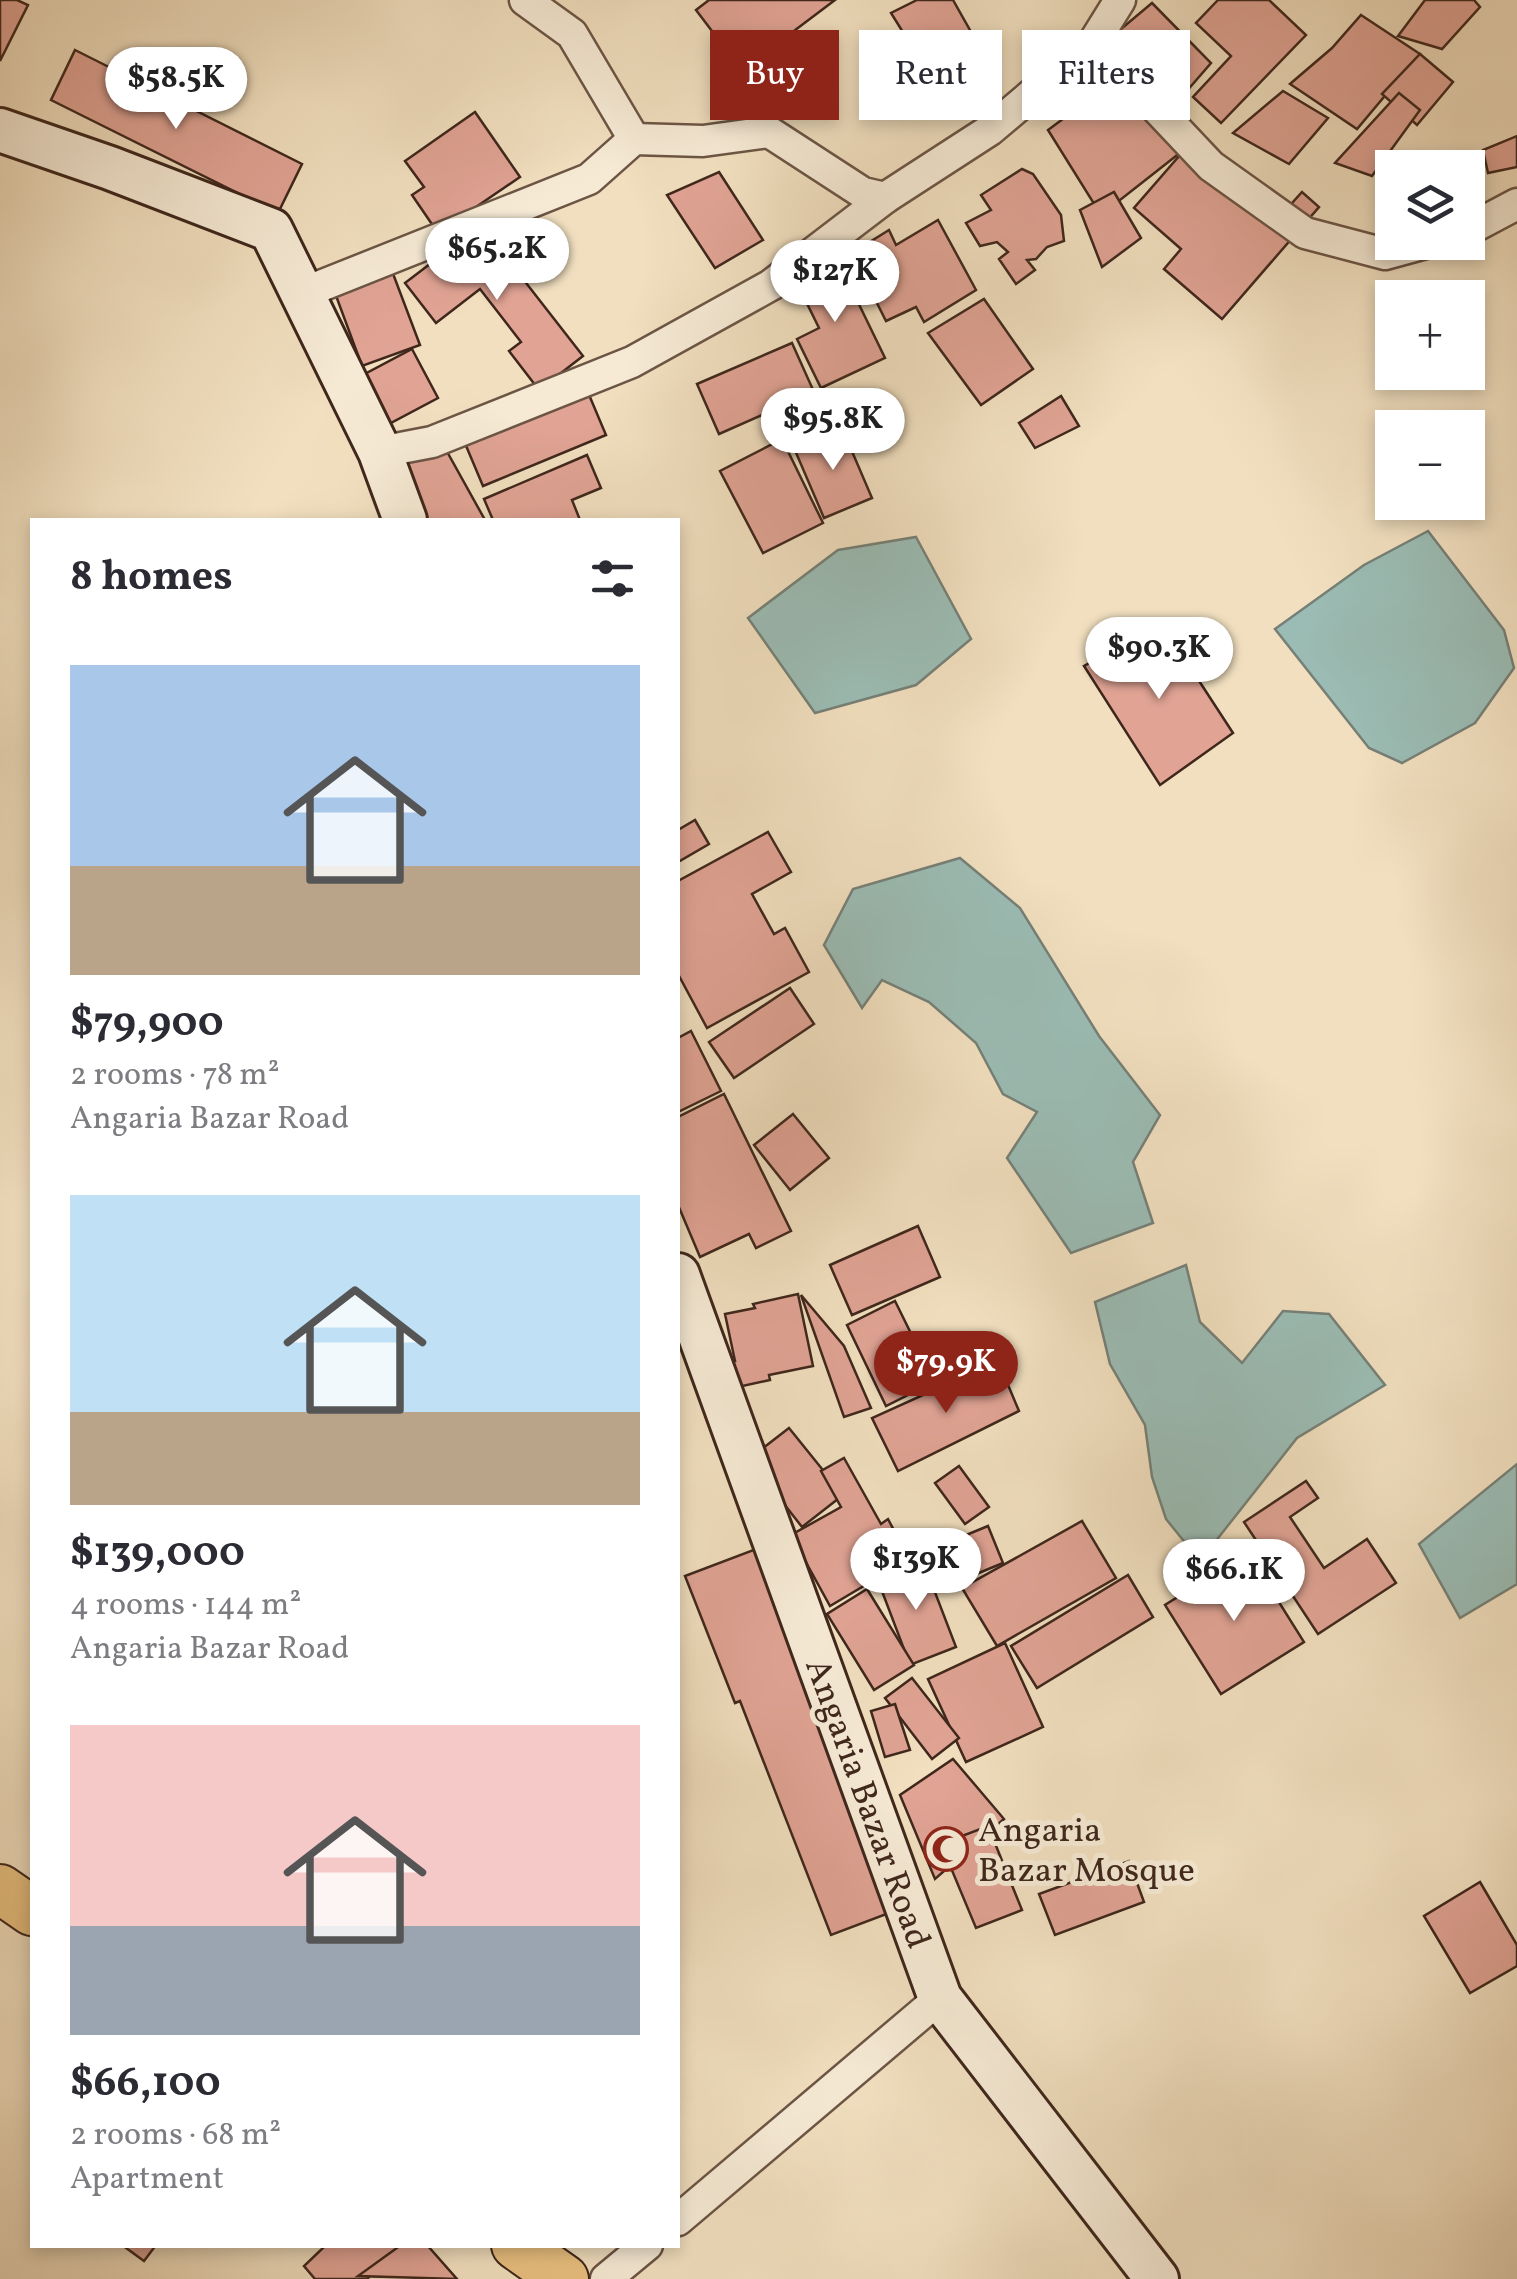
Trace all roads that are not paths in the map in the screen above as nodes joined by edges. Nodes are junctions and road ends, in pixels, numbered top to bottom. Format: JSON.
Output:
{"nodes":[{"id":1,"x":525,"y":0,"type":"edge"},
{"id":2,"x":1120,"y":0,"type":"edge"},
{"id":3,"x":1101,"y":30,"type":"edge"},
{"id":4,"x":1022,"y":103,"type":"edge"},
{"id":5,"x":1168,"y":120,"type":"edge"},
{"id":6,"x":0,"y":130,"type":"edge"},
{"id":7,"x":634,"y":139,"type":"junction"},
{"id":8,"x":885,"y":198,"type":"junction"},
{"id":9,"x":1517,"y":204,"type":"edge"},
{"id":10,"x":1485,"y":221,"type":"edge"},
{"id":11,"x":1375,"y":251,"type":"edge"},
{"id":12,"x":303,"y":293,"type":"junction"},
{"id":13,"x":380,"y":452,"type":"junction"},
{"id":14,"x":403,"y":518,"type":"edge"},
{"id":15,"x":680,"y":1281,"type":"edge"},
{"id":16,"x":0,"y":1889,"type":"edge"},
{"id":17,"x":30,"y":1910,"type":"edge"},
{"id":18,"x":940,"y":1998,"type":"junction"},
{"id":19,"x":680,"y":2218,"type":"edge"},
{"id":20,"x":520,"y":2248,"type":"edge"},
{"id":21,"x":643,"y":2248,"type":"edge"},
{"id":22,"x":564,"y":2279,"type":"edge"},
{"id":23,"x":606,"y":2279,"type":"edge"},
{"id":24,"x":1157,"y":2279,"type":"edge"}],
"edges":[{"from":1,"to":7,"type":"street"},
{"from":2,"to":3,"type":"street"},
{"from":4,"to":8,"type":"street"},
{"from":5,"to":11,"type":"street"},
{"from":6,"to":12,"type":"main road"},
{"from":7,"to":8,"type":"street"},
{"from":7,"to":12,"type":"street"},
{"from":8,"to":13,"type":"street"},
{"from":9,"to":10,"type":"street"},
{"from":12,"to":13,"type":"main road"},
{"from":13,"to":14,"type":"main road"},
{"from":15,"to":18,"type":"main road","name":"Angaria Bazar Road"},
{"from":16,"to":17,"type":"main road"},
{"from":18,"to":19,"type":"street"},
{"from":18,"to":24,"type":"main road","name":"Angaria Bazar Road"},
{"from":20,"to":22,"type":"main road"},
{"from":21,"to":23,"type":"street"}]}
